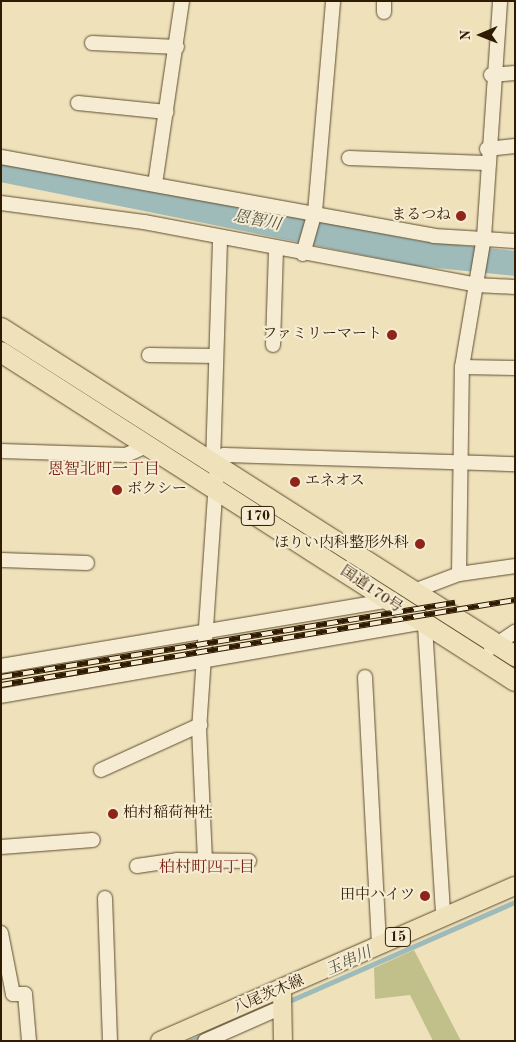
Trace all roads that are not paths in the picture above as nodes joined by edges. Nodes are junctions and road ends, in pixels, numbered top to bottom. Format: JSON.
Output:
{"nodes":[{"id":1,"x":182,"y":1,"type":"edge"},
{"id":2,"x":333,"y":1,"type":"edge"},
{"id":3,"x":500,"y":1,"type":"edge"},
{"id":4,"x":92,"y":43,"type":"dead end"},
{"id":5,"x":177,"y":47,"type":"junction"},
{"id":6,"x":515,"y":73,"type":"edge"},
{"id":7,"x":491,"y":76,"type":"junction"},
{"id":8,"x":78,"y":103,"type":"dead end"},
{"id":9,"x":167,"y":112,"type":"junction"},
{"id":10,"x":515,"y":146,"type":"edge"},
{"id":11,"x":486,"y":156,"type":"junction"},
{"id":12,"x":1,"y":157,"type":"edge"},
{"id":13,"x":348,"y":158,"type":"dead end"},
{"id":14,"x":155,"y":184,"type":"junction"},
{"id":15,"x":1,"y":204,"type":"edge"},
{"id":16,"x":314,"y":214,"type":"junction"},
{"id":17,"x":220,"y":237,"type":"junction"},
{"id":18,"x":483,"y":239,"type":"junction"},
{"id":19,"x":515,"y":240,"type":"edge"},
{"id":20,"x":276,"y":249,"type":"junction"},
{"id":21,"x":304,"y":252,"type":"junction"},
{"id":22,"x":478,"y":282,"type":"junction"},
{"id":23,"x":515,"y":287,"type":"edge"},
{"id":24,"x":1,"y":328,"type":"edge"},
{"id":25,"x":273,"y":345,"type":"dead end"},
{"id":26,"x":1,"y":352,"type":"edge"},
{"id":27,"x":149,"y":355,"type":"dead end"},
{"id":28,"x":216,"y":356,"type":"junction"},
{"id":29,"x":462,"y":367,"type":"junction"},
{"id":30,"x":515,"y":368,"type":"edge"},
{"id":31,"x":148,"y":445,"type":"junction"},
{"id":32,"x":1,"y":451,"type":"edge"},
{"id":33,"x":459,"y":463,"type":"junction"},
{"id":34,"x":515,"y":464,"type":"edge"},
{"id":35,"x":215,"y":465,"type":"junction"},
{"id":36,"x":215,"y":490,"type":"junction"},
{"id":37,"x":1,"y":560,"type":"edge"},
{"id":38,"x":87,"y":563,"type":"dead end"},
{"id":39,"x":515,"y":566,"type":"edge"},
{"id":40,"x":458,"y":574,"type":"junction"},
{"id":41,"x":414,"y":592,"type":"junction"},
{"id":42,"x":387,"y":601,"type":"junction"},
{"id":43,"x":423,"y":625,"type":"junction"},
{"id":44,"x":207,"y":631,"type":"junction"},
{"id":45,"x":515,"y":632,"type":"edge"},
{"id":46,"x":494,"y":643,"type":"junction"},
{"id":47,"x":515,"y":656,"type":"edge"},
{"id":48,"x":481,"y":659,"type":"junction"},
{"id":49,"x":205,"y":663,"type":"junction"},
{"id":50,"x":1,"y":666,"type":"edge"},
{"id":51,"x":365,"y":677,"type":"dead end"},
{"id":52,"x":515,"y":681,"type":"edge"},
{"id":53,"x":1,"y":696,"type":"edge"},
{"id":54,"x":200,"y":725,"type":"junction"},
{"id":55,"x":101,"y":770,"type":"dead end"},
{"id":56,"x":93,"y":840,"type":"dead end"},
{"id":57,"x":1,"y":847,"type":"edge"},
{"id":58,"x":205,"y":860,"type":"junction"},
{"id":59,"x":249,"y":861,"type":"dead end"},
{"id":60,"x":137,"y":866,"type":"dead end"},
{"id":61,"x":515,"y":886,"type":"edge"},
{"id":62,"x":105,"y":898,"type":"dead end"},
{"id":63,"x":444,"y":916,"type":"junction"},
{"id":64,"x":1,"y":933,"type":"edge"},
{"id":65,"x":379,"y":946,"type":"junction"},
{"id":66,"x":7,"y":995,"type":"edge"},
{"id":67,"x":282,"y":999,"type":"junction"},
{"id":68,"x":29,"y":1041,"type":"edge"},
{"id":69,"x":110,"y":1041,"type":"edge"},
{"id":70,"x":160,"y":1041,"type":"edge"},
{"id":71,"x":205,"y":1041,"type":"edge"},
{"id":72,"x":283,"y":1041,"type":"edge"}],
"edges":[{"from":1,"to":5,"type":"street"},
{"from":2,"to":16,"type":"street"},
{"from":3,"to":7,"type":"street"},
{"from":4,"to":5,"type":"street"},
{"from":5,"to":9,"type":"street"},
{"from":6,"to":7,"type":"street"},
{"from":7,"to":11,"type":"street"},
{"from":8,"to":9,"type":"street"},
{"from":9,"to":14,"type":"street"},
{"from":10,"to":11,"type":"street"},
{"from":11,"to":13,"type":"street"},
{"from":11,"to":18,"type":"street"},
{"from":12,"to":14,"type":"street"},
{"from":14,"to":16,"type":"street"},
{"from":15,"to":17,"type":"street"},
{"from":16,"to":18,"type":"street"},
{"from":16,"to":21,"type":"street"},
{"from":17,"to":20,"type":"street"},
{"from":17,"to":28,"type":"street"},
{"from":18,"to":19,"type":"street"},
{"from":18,"to":22,"type":"street"},
{"from":20,"to":21,"type":"street"},
{"from":20,"to":25,"type":"street"},
{"from":21,"to":22,"type":"street"},
{"from":22,"to":23,"type":"street"},
{"from":22,"to":29,"type":"street"},
{"from":24,"to":35,"type":"highway","name":"国道170号","number":"170"},
{"from":26,"to":31,"type":"highway","name":"国道170号","number":"170"},
{"from":27,"to":28,"type":"street"},
{"from":28,"to":35,"type":"street"},
{"from":29,"to":30,"type":"street"},
{"from":29,"to":33,"type":"street"},
{"from":31,"to":32,"type":"street"},
{"from":31,"to":36,"type":"highway","name":"国道170号","number":"170"},
{"from":33,"to":34,"type":"street"},
{"from":33,"to":35,"type":"street"},
{"from":33,"to":40,"type":"street"},
{"from":35,"to":36,"type":"street"},
{"from":35,"to":41,"type":"highway","name":"国道170号","number":"170"},
{"from":36,"to":42,"type":"highway","name":"国道170号","number":"170"},
{"from":36,"to":44,"type":"street"},
{"from":37,"to":38,"type":"street"},
{"from":39,"to":40,"type":"street"},
{"from":40,"to":41,"type":"street"},
{"from":41,"to":46,"type":"highway","name":"国道170号","number":"170"},
{"from":42,"to":43,"type":"highway","name":"国道170号","number":"170"},
{"from":42,"to":44,"type":"street"},
{"from":43,"to":48,"type":"highway","name":"国道170号","number":"170"},
{"from":43,"to":49,"type":"street"},
{"from":43,"to":63,"type":"street"},
{"from":44,"to":49,"type":"street"},
{"from":44,"to":50,"type":"street"},
{"from":45,"to":46,"type":"street"},
{"from":46,"to":47,"type":"highway","name":"国道170号","number":"170"},
{"from":46,"to":48,"type":"street"},
{"from":48,"to":52,"type":"highway","name":"国道170号","number":"170"},
{"from":49,"to":53,"type":"street"},
{"from":49,"to":54,"type":"street"},
{"from":51,"to":65,"type":"street"},
{"from":54,"to":55,"type":"street"},
{"from":54,"to":58,"type":"street"},
{"from":56,"to":57,"type":"street"},
{"from":58,"to":59,"type":"street"},
{"from":58,"to":60,"type":"street"},
{"from":61,"to":63,"type":"main road","name":"八尾茨木線","number":"15"},
{"from":62,"to":69,"type":"street"},
{"from":63,"to":65,"type":"main road","name":"八尾茨木線","number":"15"},
{"from":64,"to":66,"type":"street"},
{"from":65,"to":67,"type":"main road","name":"八尾茨木線","number":"15"},
{"from":66,"to":68,"type":"street"},
{"from":67,"to":70,"type":"main road","name":"八尾茨木線","number":"15"},
{"from":67,"to":71,"type":"street"},
{"from":67,"to":72,"type":"main road"}]}
